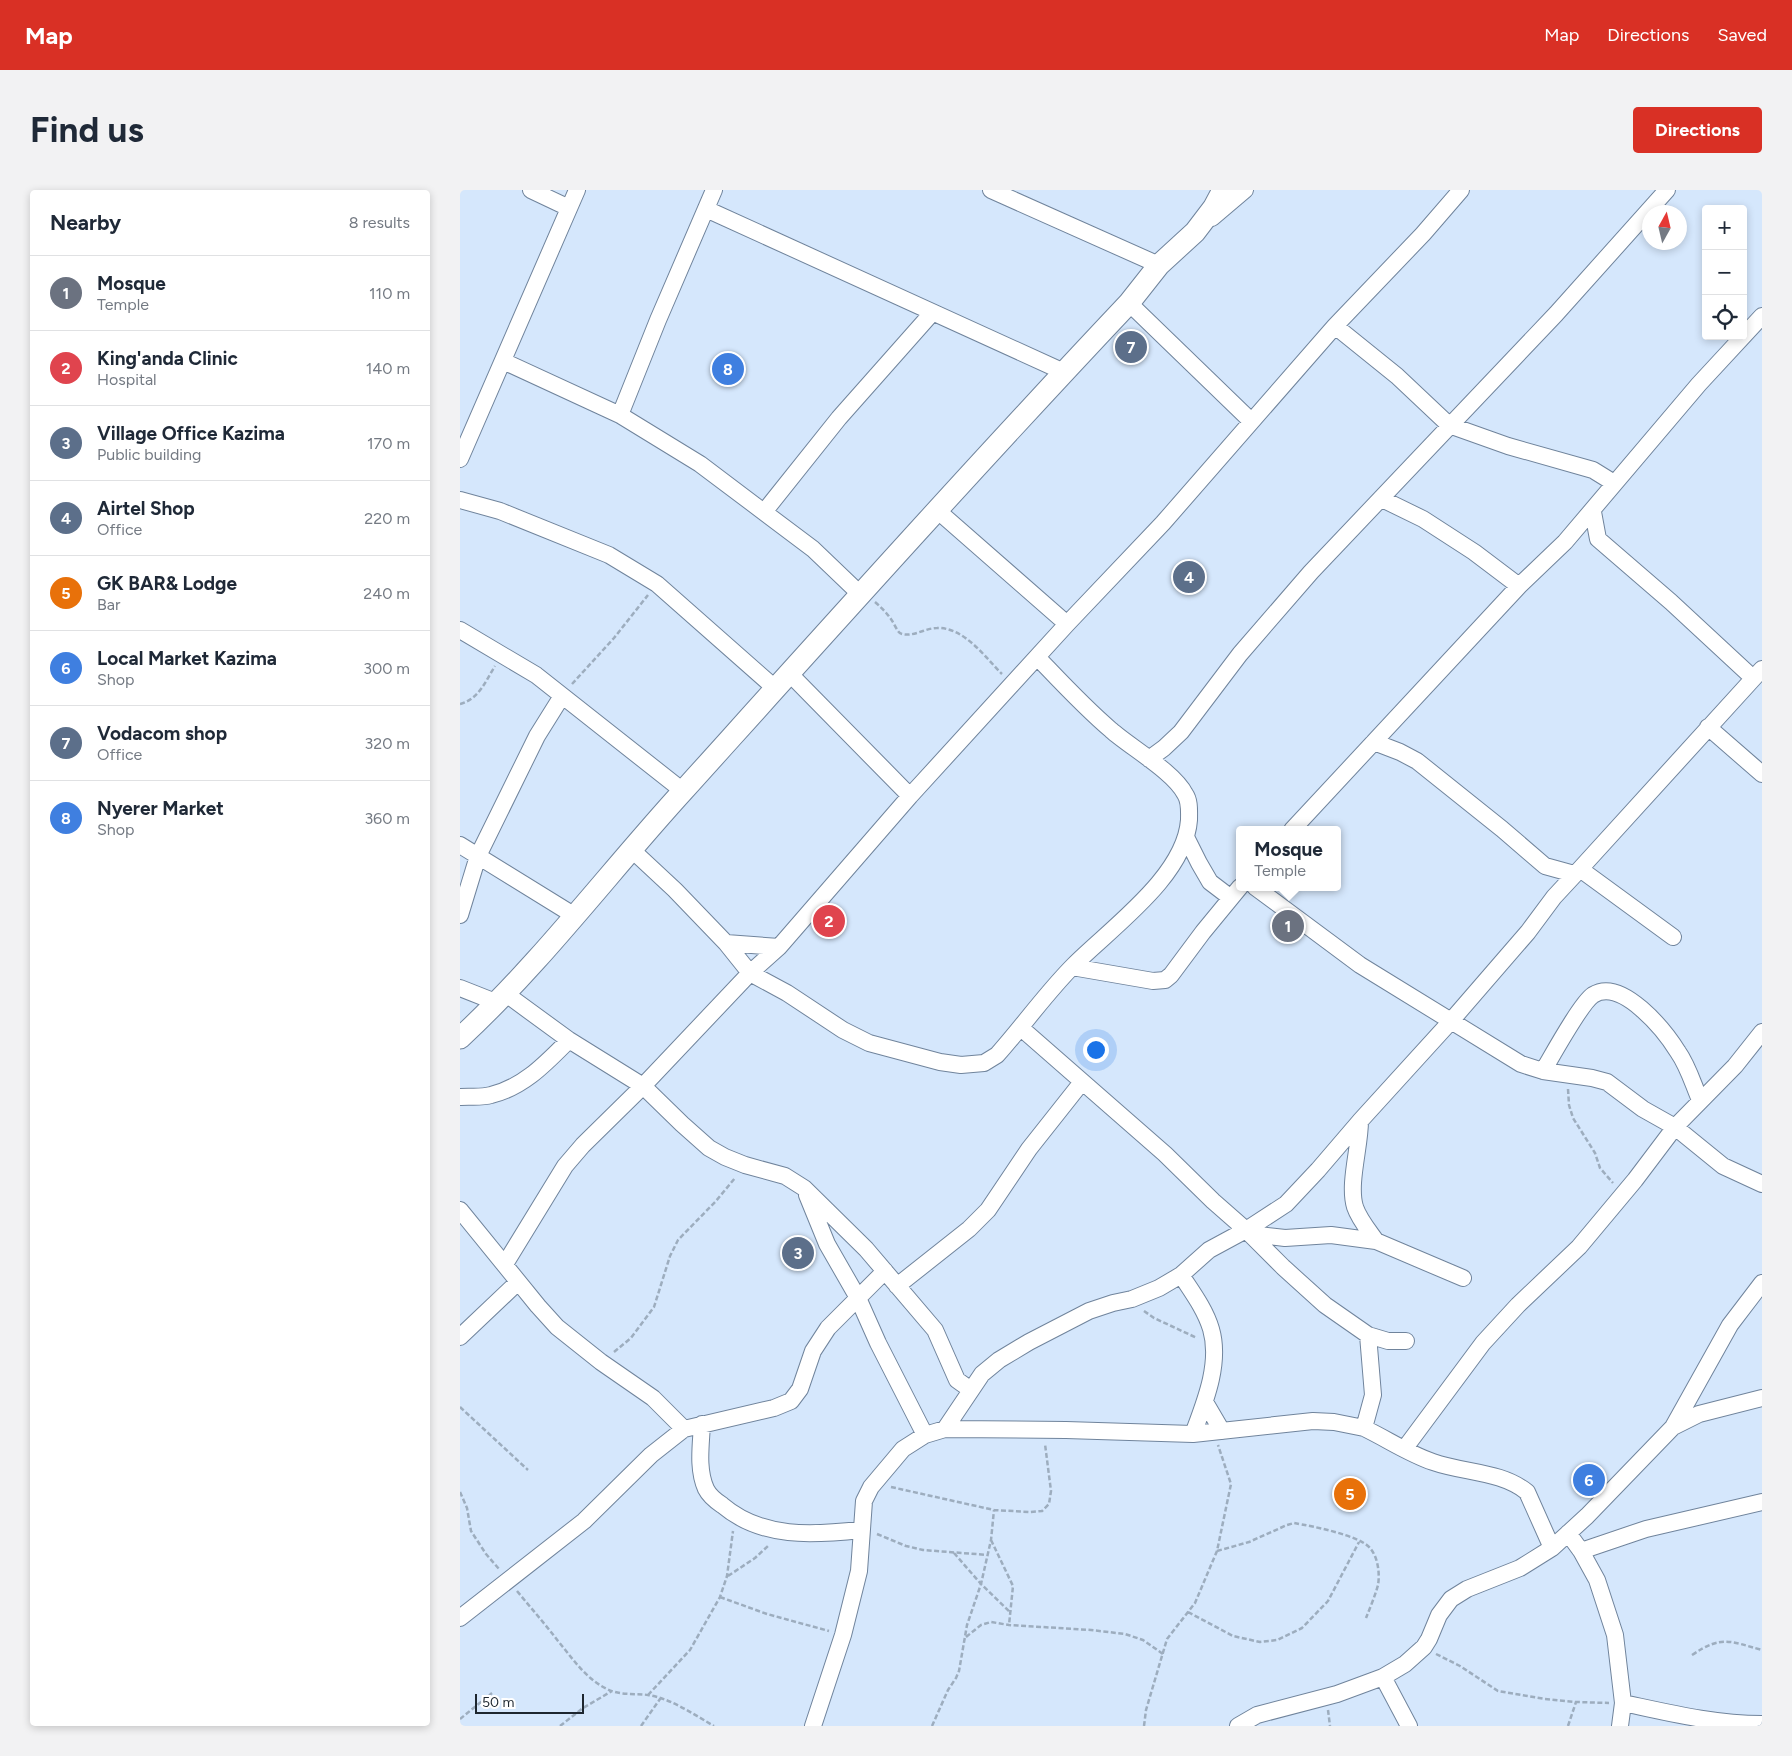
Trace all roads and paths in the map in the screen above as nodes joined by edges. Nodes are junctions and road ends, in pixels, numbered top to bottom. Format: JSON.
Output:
{"nodes":[{"id":1,"x":531,"y":190,"type":"edge"},
{"id":2,"x":577,"y":190,"type":"edge"},
{"id":3,"x":714,"y":190,"type":"edge"},
{"id":4,"x":991,"y":190,"type":"edge"},
{"id":5,"x":1223,"y":190,"type":"edge"},
{"id":6,"x":1245,"y":190,"type":"edge"},
{"id":7,"x":1461,"y":190,"type":"edge"},
{"id":8,"x":1666,"y":190,"type":"edge"},
{"id":9,"x":569,"y":208,"type":"junction"},
{"id":10,"x":706,"y":209,"type":"junction"},
{"id":11,"x":1195,"y":232,"type":"junction"},
{"id":12,"x":1159,"y":265,"type":"junction"},
{"id":13,"x":1129,"y":303,"type":"junction"},
{"id":14,"x":932,"y":313,"type":"junction"},
{"id":15,"x":1762,"y":316,"type":"edge"},
{"id":16,"x":1335,"y":326,"type":"junction"},
{"id":17,"x":503,"y":361,"type":"junction"},
{"id":18,"x":1064,"y":372,"type":"junction"},
{"id":19,"x":620,"y":414,"type":"junction"},
{"id":20,"x":1251,"y":421,"type":"junction"},
{"id":21,"x":1449,"y":425,"type":"junction"},
{"id":22,"x":460,"y":459,"type":"edge"},
{"id":23,"x":1614,"y":483,"type":"junction"},
{"id":24,"x":1382,"y":498,"type":"junction"},
{"id":25,"x":460,"y":500,"type":"edge"},
{"id":26,"x":938,"y":511,"type":"junction"},
{"id":27,"x":764,"y":512,"type":"junction"},
{"id":28,"x":1592,"y":512,"type":"junction"},
{"id":29,"x":1598,"y":539,"type":"junction"},
{"id":30,"x":1565,"y":542,"type":"junction"},
{"id":31,"x":656,"y":584,"type":"junction"},
{"id":32,"x":1519,"y":586,"type":"junction"},
{"id":33,"x":861,"y":592,"type":"junction"},
{"id":34,"x":1068,"y":624,"type":"junction"},
{"id":35,"x":460,"y":630,"type":"edge"},
{"id":36,"x":501,"y":654,"type":"junction"},
{"id":37,"x":1038,"y":658,"type":"junction"},
{"id":38,"x":1758,"y":674,"type":"edge"},
{"id":39,"x":783,"y":681,"type":"junction"},
{"id":40,"x":1013,"y":685,"type":"junction"},
{"id":41,"x":562,"y":696,"type":"junction"},
{"id":42,"x":460,"y":704,"type":"edge"},
{"id":43,"x":1708,"y":727,"type":"junction"},
{"id":44,"x":1374,"y":742,"type":"junction"},
{"id":45,"x":1148,"y":759,"type":"junction"},
{"id":46,"x":1762,"y":774,"type":"edge"},
{"id":47,"x":683,"y":791,"type":"junction"},
{"id":48,"x":910,"y":796,"type":"junction"},
{"id":49,"x":1296,"y":826,"type":"edge"},
{"id":50,"x":1186,"y":837,"type":"junction"},
{"id":51,"x":460,"y":845,"type":"edge"},
{"id":52,"x":631,"y":849,"type":"junction"},
{"id":53,"x":478,"y":856,"type":"junction"},
{"id":54,"x":1545,"y":866,"type":"junction"},
{"id":55,"x":1577,"y":872,"type":"junction"},
{"id":56,"x":1260,"y":891,"type":"edge"},
{"id":57,"x":1236,"y":893,"type":"edge"},
{"id":58,"x":1554,"y":897,"type":"junction"},
{"id":59,"x":460,"y":915,"type":"edge"},
{"id":60,"x":575,"y":916,"type":"junction"},
{"id":61,"x":1673,"y":937,"type":"dead end"},
{"id":62,"x":726,"y":943,"type":"junction"},
{"id":63,"x":779,"y":947,"type":"junction"},
{"id":64,"x":1072,"y":967,"type":"junction"},
{"id":65,"x":750,"y":973,"type":"junction"},
{"id":66,"x":460,"y":988,"type":"edge"},
{"id":67,"x":502,"y":999,"type":"junction"},
{"id":68,"x":1451,"y":1021,"type":"junction"},
{"id":69,"x":1021,"y":1028,"type":"junction"},
{"id":70,"x":1762,"y":1032,"type":"edge"},
{"id":71,"x":460,"y":1038,"type":"edge"},
{"id":72,"x":569,"y":1040,"type":"junction"},
{"id":73,"x":1543,"y":1072,"type":"junction"},
{"id":74,"x":1560,"y":1075,"type":"junction"},
{"id":75,"x":1082,"y":1082,"type":"junction"},
{"id":76,"x":643,"y":1086,"type":"junction"},
{"id":77,"x":460,"y":1097,"type":"edge"},
{"id":78,"x":1700,"y":1100,"type":"junction"},
{"id":79,"x":1360,"y":1121,"type":"junction"},
{"id":80,"x":1675,"y":1127,"type":"junction"},
{"id":81,"x":745,"y":1165,"type":"junction"},
{"id":82,"x":1762,"y":1184,"type":"edge"},
{"id":83,"x":804,"y":1188,"type":"junction"},
{"id":84,"x":1624,"y":1193,"type":"junction"},
{"id":85,"x":460,"y":1210,"type":"edge"},
{"id":86,"x":1248,"y":1232,"type":"junction"},
{"id":87,"x":1376,"y":1241,"type":"junction"},
{"id":88,"x":505,"y":1264,"type":"junction"},
{"id":89,"x":885,"y":1270,"type":"junction"},
{"id":90,"x":1181,"y":1274,"type":"junction"},
{"id":91,"x":1463,"y":1278,"type":"dead end"},
{"id":92,"x":518,"y":1282,"type":"junction"},
{"id":93,"x":1762,"y":1283,"type":"edge"},
{"id":94,"x":897,"y":1286,"type":"junction"},
{"id":95,"x":858,"y":1298,"type":"junction"},
{"id":96,"x":1132,"y":1300,"type":"junction"},
{"id":97,"x":1368,"y":1335,"type":"junction"},
{"id":98,"x":460,"y":1337,"type":"edge"},
{"id":99,"x":1406,"y":1341,"type":"dead end"},
{"id":100,"x":1213,"y":1346,"type":"junction"},
{"id":101,"x":601,"y":1362,"type":"junction"},
{"id":102,"x":971,"y":1390,"type":"junction"},
{"id":103,"x":1762,"y":1398,"type":"edge"},
{"id":104,"x":1205,"y":1402,"type":"junction"},
{"id":105,"x":460,"y":1407,"type":"edge"},
{"id":106,"x":702,"y":1424,"type":"junction"},
{"id":107,"x":1364,"y":1428,"type":"junction"},
{"id":108,"x":1673,"y":1428,"type":"junction"},
{"id":109,"x":684,"y":1430,"type":"junction"},
{"id":110,"x":945,"y":1430,"type":"junction"},
{"id":111,"x":1043,"y":1430,"type":"junction"},
{"id":112,"x":1217,"y":1431,"type":"junction"},
{"id":113,"x":1193,"y":1434,"type":"junction"},
{"id":114,"x":925,"y":1435,"type":"junction"},
{"id":115,"x":1405,"y":1448,"type":"junction"},
{"id":116,"x":528,"y":1470,"type":"dead end"},
{"id":117,"x":875,"y":1483,"type":"junction"},
{"id":118,"x":460,"y":1492,"type":"edge"},
{"id":119,"x":1762,"y":1502,"type":"edge"},
{"id":120,"x":994,"y":1510,"type":"junction"},
{"id":121,"x":735,"y":1514,"type":"junction"},
{"id":122,"x":862,"y":1530,"type":"junction"},
{"id":123,"x":784,"y":1533,"type":"junction"},
{"id":124,"x":1568,"y":1533,"type":"junction"},
{"id":125,"x":991,"y":1540,"type":"junction"},
{"id":126,"x":1359,"y":1542,"type":"junction"},
{"id":127,"x":1552,"y":1548,"type":"junction"},
{"id":128,"x":1217,"y":1551,"type":"junction"},
{"id":129,"x":1581,"y":1551,"type":"junction"},
{"id":130,"x":954,"y":1553,"type":"junction"},
{"id":131,"x":988,"y":1555,"type":"junction"},
{"id":132,"x":727,"y":1576,"type":"junction"},
{"id":133,"x":509,"y":1581,"type":"junction"},
{"id":134,"x":980,"y":1584,"type":"junction"},
{"id":135,"x":720,"y":1597,"type":"junction"},
{"id":136,"x":1188,"y":1612,"type":"junction"},
{"id":137,"x":1010,"y":1613,"type":"junction"},
{"id":138,"x":460,"y":1618,"type":"edge"},
{"id":139,"x":1366,"y":1618,"type":"dead end"},
{"id":140,"x":1009,"y":1625,"type":"junction"},
{"id":141,"x":843,"y":1635,"type":"junction"},
{"id":142,"x":965,"y":1638,"type":"junction"},
{"id":143,"x":1424,"y":1648,"type":"junction"},
{"id":144,"x":1762,"y":1650,"type":"edge"},
{"id":145,"x":1163,"y":1654,"type":"junction"},
{"id":146,"x":1692,"y":1655,"type":"dead end"},
{"id":147,"x":1383,"y":1677,"type":"junction"},
{"id":148,"x":612,"y":1691,"type":"junction"},
{"id":149,"x":492,"y":1693,"type":"dead end"},
{"id":150,"x":648,"y":1695,"type":"junction"},
{"id":151,"x":660,"y":1699,"type":"junction"},
{"id":152,"x":1576,"y":1702,"type":"junction"},
{"id":153,"x":1623,"y":1703,"type":"junction"},
{"id":154,"x":460,"y":1720,"type":"edge"},
{"id":155,"x":1762,"y":1724,"type":"edge"},
{"id":156,"x":560,"y":1726,"type":"edge"},
{"id":157,"x":641,"y":1726,"type":"edge"},
{"id":158,"x":714,"y":1726,"type":"edge"},
{"id":159,"x":813,"y":1726,"type":"edge"},
{"id":160,"x":932,"y":1726,"type":"edge"},
{"id":161,"x":1144,"y":1726,"type":"edge"},
{"id":162,"x":1238,"y":1726,"type":"edge"},
{"id":163,"x":1409,"y":1726,"type":"edge"},
{"id":164,"x":1568,"y":1726,"type":"edge"},
{"id":165,"x":1620,"y":1726,"type":"edge"}],
"edges":[{"from":1,"to":9,"type":"street"},
{"from":2,"to":9,"type":"street"},
{"from":3,"to":10,"type":"street"},
{"from":4,"to":12,"type":"street"},
{"from":5,"to":11,"type":"street"},
{"from":6,"to":11,"type":"street"},
{"from":7,"to":16,"type":"street"},
{"from":8,"to":21,"type":"street"},
{"from":9,"to":17,"type":"street"},
{"from":10,"to":14,"type":"street"},
{"from":10,"to":19,"type":"street"},
{"from":11,"to":12,"type":"street"},
{"from":12,"to":13,"type":"street"},
{"from":13,"to":18,"type":"street"},
{"from":13,"to":20,"type":"street"},
{"from":14,"to":18,"type":"street"},
{"from":14,"to":27,"type":"street"},
{"from":15,"to":23,"type":"street"},
{"from":16,"to":20,"type":"street"},
{"from":16,"to":21,"type":"street"},
{"from":17,"to":19,"type":"street"},
{"from":17,"to":22,"type":"street"},
{"from":18,"to":26,"type":"street"},
{"from":19,"to":27,"type":"street"},
{"from":20,"to":34,"type":"street"},
{"from":21,"to":23,"type":"street"},
{"from":21,"to":24,"type":"street"},
{"from":23,"to":28,"type":"street"},
{"from":24,"to":32,"type":"street"},
{"from":24,"to":45,"type":"street"},
{"from":25,"to":31,"type":"street"},
{"from":26,"to":33,"type":"street"},
{"from":26,"to":34,"type":"street"},
{"from":27,"to":33,"type":"street"},
{"from":28,"to":29,"type":"street"},
{"from":28,"to":30,"type":"street"},
{"from":29,"to":30,"type":"street"},
{"from":29,"to":38,"type":"street"},
{"from":30,"to":32,"type":"street"},
{"from":31,"to":39,"type":"street"},
{"from":31,"to":41,"type":"path"},
{"from":32,"to":44,"type":"street"},
{"from":33,"to":39,"type":"street"},
{"from":33,"to":40,"type":"path"},
{"from":34,"to":37,"type":"street"},
{"from":35,"to":36,"type":"street"},
{"from":36,"to":41,"type":"street"},
{"from":36,"to":42,"type":"path"},
{"from":37,"to":40,"type":"street"},
{"from":37,"to":45,"type":"street"},
{"from":38,"to":43,"type":"street"},
{"from":39,"to":47,"type":"street"},
{"from":39,"to":48,"type":"street"},
{"from":40,"to":48,"type":"street"},
{"from":41,"to":47,"type":"street"},
{"from":41,"to":53,"type":"street"},
{"from":43,"to":46,"type":"street"},
{"from":43,"to":55,"type":"street"},
{"from":44,"to":49,"type":"street"},
{"from":44,"to":54,"type":"street"},
{"from":45,"to":50,"type":"street"},
{"from":47,"to":52,"type":"street"},
{"from":48,"to":63,"type":"street"},
{"from":50,"to":57,"type":"street"},
{"from":50,"to":64,"type":"street"},
{"from":51,"to":53,"type":"street"},
{"from":52,"to":60,"type":"street"},
{"from":52,"to":62,"type":"street"},
{"from":53,"to":59,"type":"street"},
{"from":53,"to":60,"type":"street"},
{"from":54,"to":55,"type":"street"},
{"from":54,"to":58,"type":"street"},
{"from":55,"to":58,"type":"street"},
{"from":55,"to":61,"type":"street"},
{"from":56,"to":68,"type":"street"},
{"from":57,"to":64,"type":"street"},
{"from":58,"to":68,"type":"street"},
{"from":60,"to":67,"type":"street"},
{"from":62,"to":63,"type":"street"},
{"from":62,"to":65,"type":"street"},
{"from":63,"to":65,"type":"street"},
{"from":64,"to":69,"type":"street"},
{"from":65,"to":69,"type":"street"},
{"from":65,"to":76,"type":"street"},
{"from":66,"to":67,"type":"street"},
{"from":67,"to":71,"type":"street"},
{"from":67,"to":72,"type":"street"},
{"from":68,"to":73,"type":"street"},
{"from":68,"to":79,"type":"street"},
{"from":69,"to":75,"type":"street"},
{"from":70,"to":78,"type":"street"},
{"from":72,"to":76,"type":"street"},
{"from":72,"to":77,"type":"street"},
{"from":73,"to":74,"type":"street"},
{"from":73,"to":78,"type":"street"},
{"from":74,"to":80,"type":"street"},
{"from":74,"to":84,"type":"path"},
{"from":75,"to":86,"type":"street"},
{"from":75,"to":94,"type":"street"},
{"from":76,"to":81,"type":"street"},
{"from":76,"to":88,"type":"street"},
{"from":78,"to":80,"type":"street"},
{"from":79,"to":86,"type":"street"},
{"from":79,"to":87,"type":"street"},
{"from":80,"to":82,"type":"street"},
{"from":80,"to":84,"type":"street"},
{"from":81,"to":83,"type":"street"},
{"from":81,"to":101,"type":"path"},
{"from":83,"to":89,"type":"street"},
{"from":83,"to":95,"type":"street"},
{"from":84,"to":115,"type":"street"},
{"from":85,"to":88,"type":"street"},
{"from":86,"to":87,"type":"street"},
{"from":86,"to":90,"type":"street"},
{"from":86,"to":97,"type":"street"},
{"from":87,"to":91,"type":"street"},
{"from":88,"to":92,"type":"street"},
{"from":89,"to":94,"type":"street"},
{"from":89,"to":95,"type":"street"},
{"from":90,"to":96,"type":"street"},
{"from":90,"to":100,"type":"street"},
{"from":92,"to":98,"type":"street"},
{"from":92,"to":101,"type":"street"},
{"from":93,"to":108,"type":"street"},
{"from":94,"to":102,"type":"street"},
{"from":95,"to":106,"type":"street"},
{"from":95,"to":114,"type":"street"},
{"from":96,"to":100,"type":"path"},
{"from":96,"to":102,"type":"street"},
{"from":97,"to":99,"type":"street"},
{"from":97,"to":107,"type":"street"},
{"from":100,"to":104,"type":"street"},
{"from":101,"to":109,"type":"street"},
{"from":102,"to":110,"type":"street"},
{"from":103,"to":108,"type":"street"},
{"from":104,"to":112,"type":"street"},
{"from":104,"to":113,"type":"street"},
{"from":105,"to":116,"type":"path"},
{"from":106,"to":109,"type":"street"},
{"from":106,"to":121,"type":"street"},
{"from":107,"to":112,"type":"street"},
{"from":107,"to":115,"type":"street"},
{"from":108,"to":124,"type":"street"},
{"from":109,"to":133,"type":"street"},
{"from":110,"to":111,"type":"street"},
{"from":110,"to":114,"type":"street"},
{"from":111,"to":113,"type":"street"},
{"from":111,"to":120,"type":"path"},
{"from":112,"to":113,"type":"street"},
{"from":112,"to":128,"type":"path"},
{"from":114,"to":117,"type":"street"},
{"from":115,"to":127,"type":"street"},
{"from":117,"to":120,"type":"path"},
{"from":117,"to":122,"type":"street"},
{"from":118,"to":133,"type":"path"},
{"from":119,"to":129,"type":"street"},
{"from":120,"to":125,"type":"path"},
{"from":121,"to":123,"type":"street"},
{"from":121,"to":132,"type":"path"},
{"from":122,"to":123,"type":"street"},
{"from":122,"to":130,"type":"path"},
{"from":122,"to":141,"type":"street"},
{"from":123,"to":132,"type":"path"},
{"from":124,"to":127,"type":"street"},
{"from":124,"to":129,"type":"street"},
{"from":125,"to":131,"type":"path"},
{"from":125,"to":137,"type":"path"},
{"from":126,"to":128,"type":"path"},
{"from":126,"to":136,"type":"path"},
{"from":126,"to":139,"type":"path"},
{"from":127,"to":143,"type":"street"},
{"from":128,"to":136,"type":"path"},
{"from":129,"to":153,"type":"street"},
{"from":130,"to":131,"type":"path"},
{"from":130,"to":134,"type":"path"},
{"from":131,"to":134,"type":"path"},
{"from":132,"to":135,"type":"path"},
{"from":133,"to":138,"type":"street"},
{"from":133,"to":148,"type":"path"},
{"from":134,"to":137,"type":"path"},
{"from":134,"to":142,"type":"path"},
{"from":135,"to":141,"type":"path"},
{"from":135,"to":150,"type":"path"},
{"from":136,"to":145,"type":"path"},
{"from":137,"to":140,"type":"path"},
{"from":140,"to":142,"type":"path"},
{"from":140,"to":145,"type":"path"},
{"from":141,"to":159,"type":"street"},
{"from":142,"to":160,"type":"path"},
{"from":143,"to":147,"type":"street"},
{"from":143,"to":152,"type":"path"},
{"from":144,"to":146,"type":"path"},
{"from":145,"to":161,"type":"path"},
{"from":147,"to":162,"type":"street"},
{"from":147,"to":163,"type":"street"},
{"from":148,"to":150,"type":"path"},
{"from":148,"to":156,"type":"path"},
{"from":149,"to":154,"type":"path"},
{"from":150,"to":151,"type":"path"},
{"from":151,"to":157,"type":"path"},
{"from":151,"to":158,"type":"path"},
{"from":152,"to":153,"type":"path"},
{"from":152,"to":164,"type":"path"},
{"from":153,"to":155,"type":"street"},
{"from":153,"to":165,"type":"street"}]}
